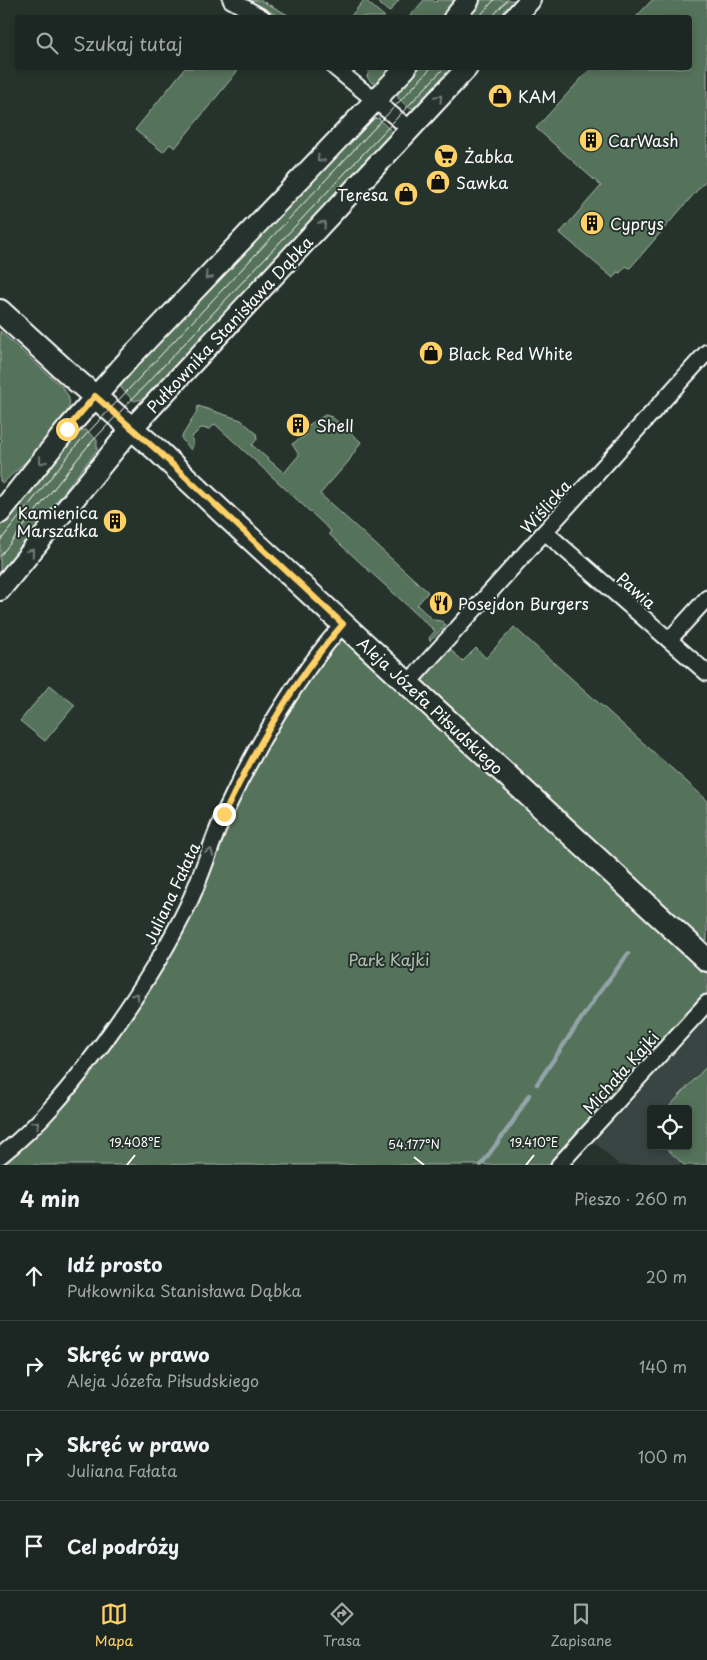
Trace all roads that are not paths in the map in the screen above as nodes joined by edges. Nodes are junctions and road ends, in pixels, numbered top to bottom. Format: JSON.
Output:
{"nodes":[{"id":1,"x":231,"y":0,"type":"edge"},
{"id":2,"x":469,"y":0,"type":"edge"},
{"id":3,"x":530,"y":0,"type":"edge"},
{"id":4,"x":258,"y":15,"type":"edge"},
{"id":5,"x":456,"y":15,"type":"edge"},
{"id":6,"x":517,"y":15,"type":"edge"},
{"id":7,"x":338,"y":70,"type":"edge"},
{"id":8,"x":404,"y":70,"type":"edge"},
{"id":9,"x":465,"y":70,"type":"edge"},
{"id":10,"x":376,"y":100,"type":"junction"},
{"id":11,"x":410,"y":129,"type":"junction"},
{"id":12,"x":0,"y":311,"type":"edge"},
{"id":13,"x":707,"y":352,"type":"edge"},
{"id":14,"x":95,"y":396,"type":"junction"},
{"id":15,"x":132,"y":428,"type":"junction"},
{"id":16,"x":0,"y":513,"type":"edge"},
{"id":17,"x":545,"y":532,"type":"junction"},
{"id":18,"x":0,"y":590,"type":"edge"},
{"id":19,"x":707,"y":598,"type":"edge"},
{"id":20,"x":343,"y":624,"type":"junction"},
{"id":21,"x":669,"y":640,"type":"junction"},
{"id":22,"x":707,"y":673,"type":"edge"},
{"id":23,"x":408,"y":684,"type":"junction"},
{"id":24,"x":707,"y":960,"type":"edge"},
{"id":25,"x":707,"y":1003,"type":"edge"},
{"id":26,"x":0,"y":1156,"type":"edge"},
{"id":27,"x":559,"y":1165,"type":"edge"}],
"edges":[{"from":1,"to":4,"type":"street"},
{"from":2,"to":5,"type":"street"},
{"from":3,"to":6,"type":"street"},
{"from":7,"to":10,"type":"street"},
{"from":8,"to":10,"type":"street"},
{"from":11,"to":9,"type":"street","name":"Pułkownika Stanisława Dąbka","one_way":true},
{"from":10,"to":11,"type":"street"},
{"from":10,"to":14,"type":"street","one_way":true},
{"from":15,"to":11,"type":"street","name":"Pułkownika Stanisława Dąbka","one_way":true},
{"from":12,"to":14,"type":"main road","name":"Aleja Józefa Piłsudskiego"},
{"from":13,"to":17,"type":"street","name":"Wiślicka"},
{"from":14,"to":15,"type":"main road","name":"Aleja Józefa Piłsudskiego"},
{"from":14,"to":16,"type":"street","one_way":true},
{"from":18,"to":15,"type":"street","name":"Pułkownika Stanisława Dąbka","one_way":true},
{"from":15,"to":20,"type":"main road","name":"Aleja Józefa Piłsudskiego"},
{"from":17,"to":21,"type":"street","name":"Pawia"},
{"from":17,"to":23,"type":"street","name":"Wiślicka"},
{"from":19,"to":21,"type":"street"},
{"from":20,"to":23,"type":"main road","name":"Aleja Józefa Piłsudskiego"},
{"from":26,"to":20,"type":"street","name":"Juliana Fałata","one_way":true},
{"from":21,"to":22,"type":"street","name":"Pawia"},
{"from":23,"to":24,"type":"main road","name":"Aleja Józefa Piłsudskiego"},
{"from":25,"to":27,"type":"street","name":"Michała Kajki"}]}
